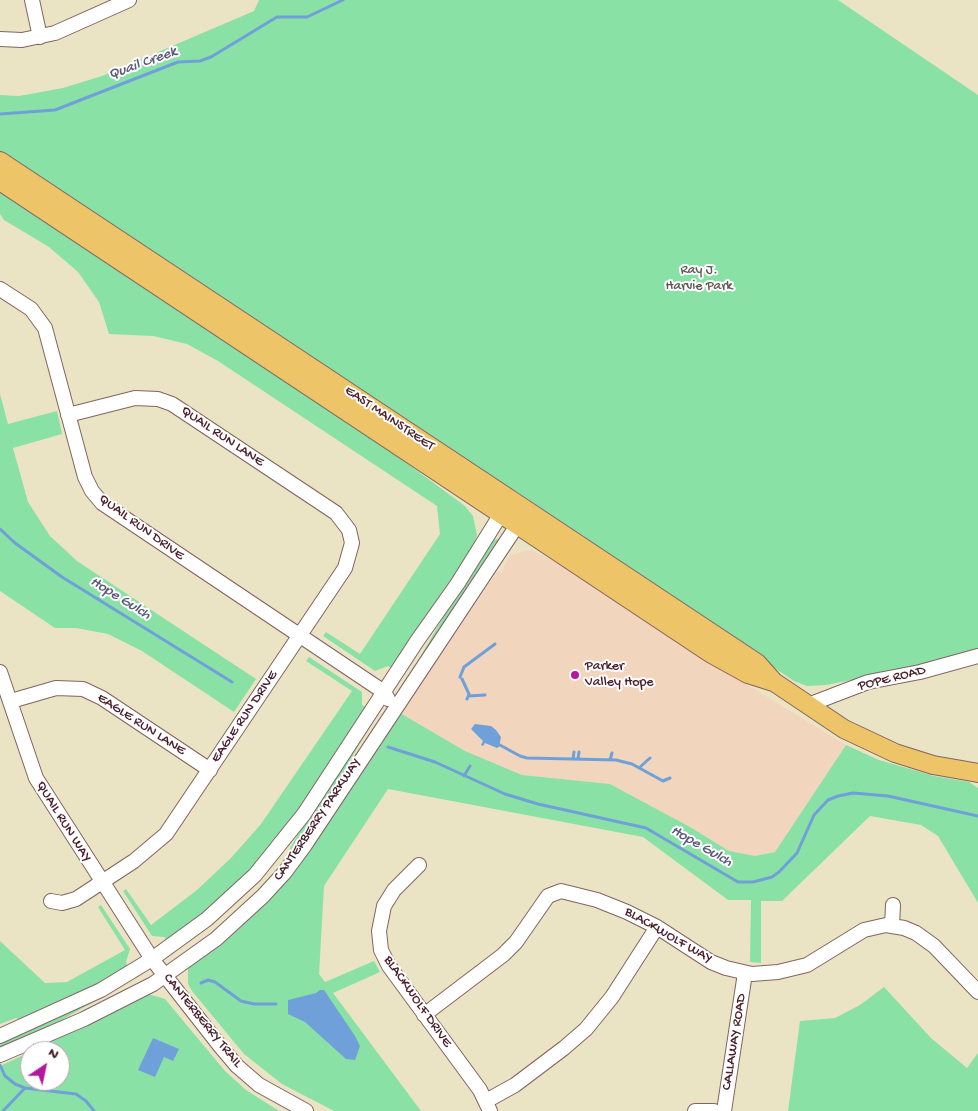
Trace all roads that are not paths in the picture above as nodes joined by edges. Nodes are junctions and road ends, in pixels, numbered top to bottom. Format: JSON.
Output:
{"nodes":[{"id":1,"x":32,"y":0,"type":"edge"},
{"id":2,"x":129,"y":0,"type":"edge"},
{"id":3,"x":40,"y":37,"type":"junction"},
{"id":4,"x":0,"y":39,"type":"edge"},
{"id":5,"x":0,"y":161,"type":"edge"},
{"id":6,"x":0,"y":182,"type":"edge"},
{"id":7,"x":0,"y":289,"type":"edge"},
{"id":8,"x":68,"y":415,"type":"junction"},
{"id":9,"x":521,"y":506,"type":"junction"},
{"id":10,"x":501,"y":514,"type":"junction"},
{"id":11,"x":518,"y":525,"type":"junction"},
{"id":12,"x":357,"y":536,"type":"joint"},
{"id":13,"x":300,"y":636,"type":"junction"},
{"id":14,"x":978,"y":656,"type":"edge"},
{"id":15,"x":0,"y":672,"type":"edge"},
{"id":16,"x":774,"y":682,"type":"junction"},
{"id":17,"x":384,"y":692,"type":"junction"},
{"id":18,"x":11,"y":701,"type":"junction"},
{"id":19,"x":808,"y":705,"type":"junction"},
{"id":20,"x":358,"y":762,"type":"junction"},
{"id":21,"x":210,"y":770,"type":"junction"},
{"id":22,"x":978,"y":773,"type":"edge"},
{"id":23,"x":419,"y":865,"type":"dead end"},
{"id":24,"x":102,"y":882,"type":"junction"},
{"id":25,"x":51,"y":901,"type":"dead end"},
{"id":26,"x":893,"y":904,"type":"dead end"},
{"id":27,"x":892,"y":926,"type":"junction"},
{"id":28,"x":657,"y":927,"type":"junction"},
{"id":29,"x":152,"y":959,"type":"junction"},
{"id":30,"x":745,"y":973,"type":"junction"},
{"id":31,"x":165,"y":976,"type":"junction"},
{"id":32,"x":978,"y":992,"type":"edge"},
{"id":33,"x":424,"y":1014,"type":"junction"},
{"id":34,"x":6,"y":1033,"type":"edge"},
{"id":35,"x":0,"y":1055,"type":"edge"},
{"id":36,"x":488,"y":1106,"type":"edge"},
{"id":37,"x":306,"y":1111,"type":"edge"},
{"id":38,"x":695,"y":1111,"type":"edge"},
{"id":39,"x":714,"y":1111,"type":"edge"},
{"id":40,"x":724,"y":1111,"type":"edge"}],
"edges":[{"from":1,"to":3,"type":"street"},
{"from":2,"to":3,"type":"street"},
{"from":3,"to":4,"type":"street"},
{"from":5,"to":9,"type":"main road","name":"EAST MAINSTREET"},
{"from":6,"to":10,"type":"main road","name":"EAST MAINSTREET"},
{"from":7,"to":8,"type":"street","name":"QUAIL RUN DRIVE"},
{"from":8,"to":12,"type":"street","name":"QUAIL RUN LANE"},
{"from":8,"to":13,"type":"street","name":"QUAIL RUN DRIVE"},
{"from":9,"to":10,"type":"street","name":"CANTERBERRY PARKWAY"},
{"from":9,"to":11,"type":"street","name":"CANTERBERRY PARKWAY"},
{"from":9,"to":16,"type":"main road","name":"EAST MAINSTREET"},
{"from":10,"to":11,"type":"main road","name":"EAST MAINSTREET"},
{"from":10,"to":17,"type":"street","name":"CANTERBERRY PARKWAY"},
{"from":11,"to":16,"type":"main road","name":"EAST MAINSTREET"},
{"from":11,"to":20,"type":"street","name":"CANTERBERRY PARKWAY"},
{"from":12,"to":13,"type":"street","name":"EAGLE RUN DRIVE"},
{"from":13,"to":17,"type":"street","name":"QUAIL RUN DRIVE"},
{"from":13,"to":21,"type":"street","name":"EAGLE RUN DRIVE"},
{"from":14,"to":19,"type":"street","name":"POPE ROAD"},
{"from":15,"to":18,"type":"street","name":"QUAIL RUN WAY"},
{"from":16,"to":19,"type":"main road","name":"EAST MAINSTREET"},
{"from":17,"to":20,"type":"street"},
{"from":17,"to":29,"type":"street","name":"CANTERBERRY PARKWAY"},
{"from":18,"to":21,"type":"street","name":"EAGLE RUN LANE"},
{"from":18,"to":24,"type":"street","name":"QUAIL RUN WAY"},
{"from":19,"to":22,"type":"main road","name":"EAST MAINSTREET"},
{"from":20,"to":31,"type":"street","name":"CANTERBERRY PARKWAY"},
{"from":21,"to":24,"type":"street","name":"EAGLE RUN DRIVE"},
{"from":23,"to":33,"type":"street","name":"BLACKWOLF DRIVE"},
{"from":24,"to":25,"type":"street","name":"EAGLE RUN DRIVE"},
{"from":24,"to":29,"type":"street","name":"QUAIL RUN WAY"},
{"from":26,"to":27,"type":"street"},
{"from":27,"to":30,"type":"street","name":"BLACKWOLF WAY"},
{"from":27,"to":32,"type":"street","name":"BLACKWOLF WAY"},
{"from":28,"to":30,"type":"street","name":"BLACKWOLF WAY"},
{"from":28,"to":33,"type":"street","name":"BLACKWOLF WAY"},
{"from":28,"to":36,"type":"street"},
{"from":29,"to":31,"type":"street","name":"CANTERBERRY TRAIL"},
{"from":29,"to":34,"type":"street","name":"CANTERBERRY PARKWAY"},
{"from":30,"to":40,"type":"street","name":"CALLAWAY ROAD"},
{"from":31,"to":35,"type":"street","name":"CANTERBERRY PARKWAY"},
{"from":31,"to":37,"type":"street","name":"CANTERBERRY TRAIL"},
{"from":33,"to":36,"type":"street","name":"BLACKWOLF DRIVE"},
{"from":38,"to":39,"type":"street"}]}
